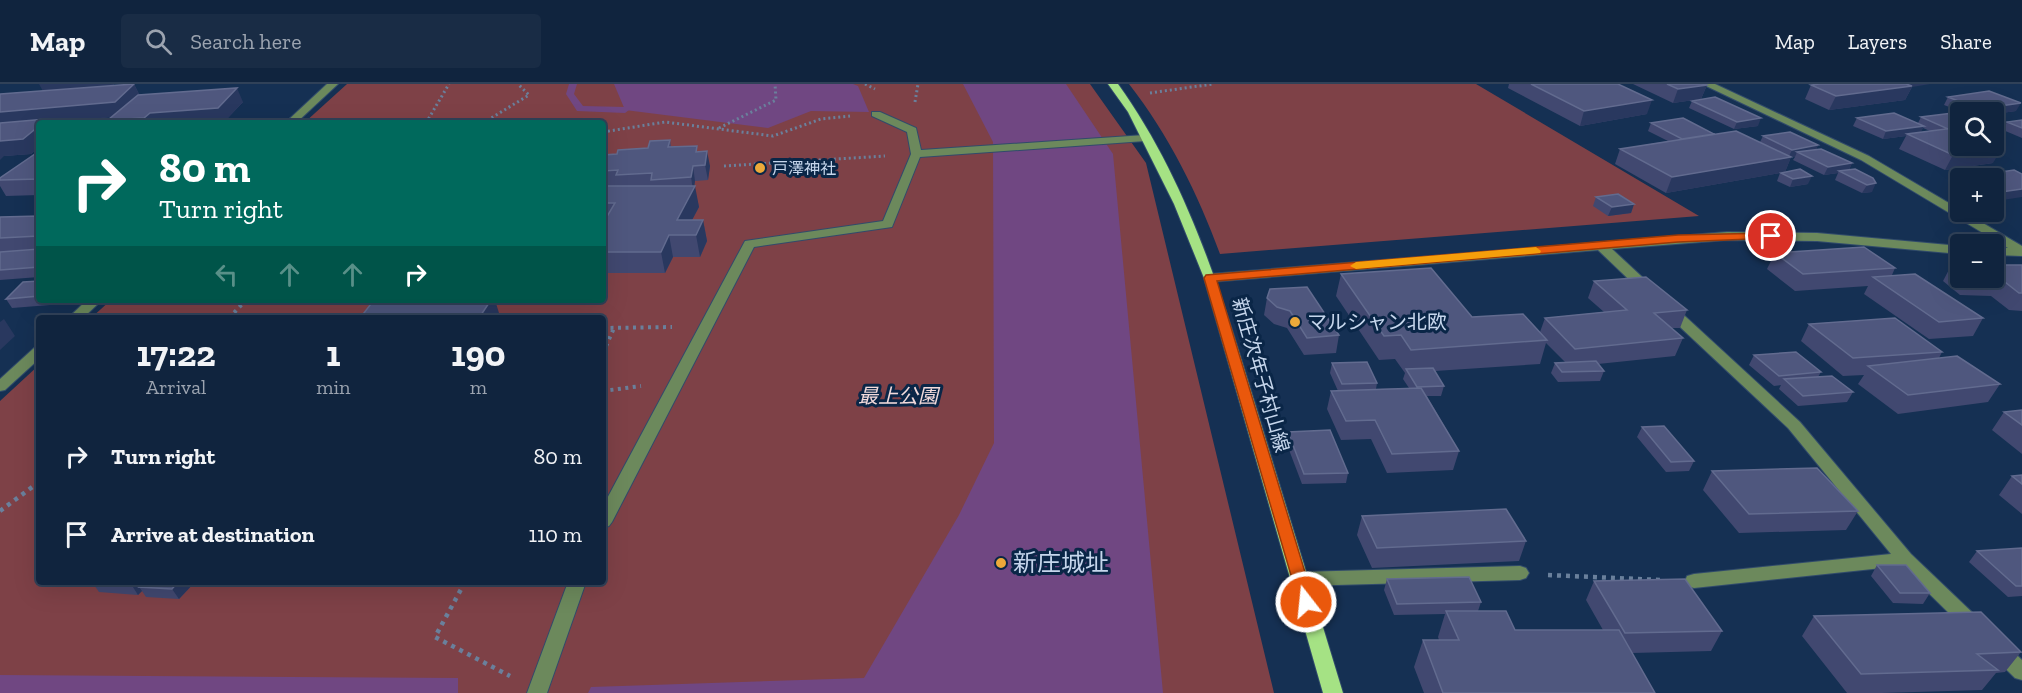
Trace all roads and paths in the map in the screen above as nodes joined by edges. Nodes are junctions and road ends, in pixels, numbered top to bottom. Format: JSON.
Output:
{"nodes":[{"id":1,"x":333,"y":84,"type":"edge"},
{"id":2,"x":450,"y":84,"type":"edge"},
{"id":3,"x":518,"y":84,"type":"edge"},
{"id":4,"x":775,"y":84,"type":"edge"},
{"id":5,"x":1113,"y":84,"type":"edge"},
{"id":6,"x":1213,"y":84,"type":"edge"},
{"id":7,"x":1707,"y":84,"type":"edge"},
{"id":8,"x":1123,"y":96,"type":"junction"},
{"id":9,"x":876,"y":114,"type":"joint"},
{"id":10,"x":293,"y":120,"type":"edge"},
{"id":11,"x":428,"y":120,"type":"edge"},
{"id":12,"x":488,"y":120,"type":"edge"},
{"id":13,"x":718,"y":129,"type":"junction"},
{"id":14,"x":606,"y":132,"type":"edge"},
{"id":15,"x":1145,"y":138,"type":"junction"},
{"id":16,"x":916,"y":154,"type":"junction"},
{"id":17,"x":724,"y":166,"type":"dead end"},
{"id":18,"x":1600,"y":245,"type":"junction"},
{"id":19,"x":1950,"y":249,"type":"edge"},
{"id":20,"x":2004,"y":251,"type":"edge"},
{"id":21,"x":2022,"y":251,"type":"edge"},
{"id":22,"x":1210,"y":278,"type":"junction"},
{"id":23,"x":92,"y":303,"type":"edge"},
{"id":24,"x":243,"y":303,"type":"edge"},
{"id":25,"x":78,"y":315,"type":"edge"},
{"id":26,"x":232,"y":315,"type":"edge"},
{"id":27,"x":706,"y":327,"type":"junction"},
{"id":28,"x":606,"y":328,"type":"edge"},
{"id":29,"x":614,"y":328,"type":"junction"},
{"id":30,"x":606,"y":346,"type":"edge"},
{"id":31,"x":36,"y":354,"type":"edge"},
{"id":32,"x":0,"y":387,"type":"edge"},
{"id":33,"x":36,"y":484,"type":"edge"},
{"id":34,"x":0,"y":511,"type":"edge"},
{"id":35,"x":606,"y":516,"type":"edge"},
{"id":36,"x":1905,"y":559,"type":"junction"},
{"id":37,"x":1520,"y":573,"type":"joint"},
{"id":38,"x":1299,"y":579,"type":"junction"},
{"id":39,"x":1694,"y":581,"type":"joint"},
{"id":40,"x":463,"y":585,"type":"edge"},
{"id":41,"x":576,"y":585,"type":"edge"},
{"id":42,"x":2022,"y":672,"type":"edge"},
{"id":43,"x":537,"y":692,"type":"edge"},
{"id":44,"x":1333,"y":693,"type":"edge"}],
"edges":[{"from":1,"to":10,"type":"street"},
{"from":2,"to":11,"type":"path"},
{"from":3,"to":12,"type":"path"},
{"from":4,"to":13,"type":"path"},
{"from":5,"to":8,"type":"main road","name":"新庄次年子村山線"},
{"from":6,"to":8,"type":"path"},
{"from":7,"to":21,"type":"street"},
{"from":8,"to":15,"type":"main road","name":"新庄次年子村山線"},
{"from":9,"to":13,"type":"path"},
{"from":9,"to":16,"type":"street"},
{"from":13,"to":14,"type":"path"},
{"from":15,"to":16,"type":"street"},
{"from":15,"to":22,"type":"main road","name":"新庄次年子村山線"},
{"from":16,"to":17,"type":"path"},
{"from":16,"to":27,"type":"street"},
{"from":18,"to":19,"type":"street"},
{"from":18,"to":22,"type":"street"},
{"from":18,"to":36,"type":"street"},
{"from":20,"to":21,"type":"street"},
{"from":22,"to":38,"type":"main road","name":"新庄次年子村山線"},
{"from":23,"to":25,"type":"street"},
{"from":24,"to":26,"type":"path"},
{"from":27,"to":29,"type":"path"},
{"from":27,"to":35,"type":"street"},
{"from":28,"to":29,"type":"path"},
{"from":29,"to":30,"type":"path"},
{"from":31,"to":32,"type":"street"},
{"from":33,"to":34,"type":"path"},
{"from":36,"to":39,"type":"street"},
{"from":36,"to":42,"type":"street"},
{"from":37,"to":38,"type":"street"},
{"from":37,"to":39,"type":"path"},
{"from":38,"to":44,"type":"main road","name":"新庄次年子村山線"},
{"from":40,"to":43,"type":"path"},
{"from":41,"to":43,"type":"street"}]}
